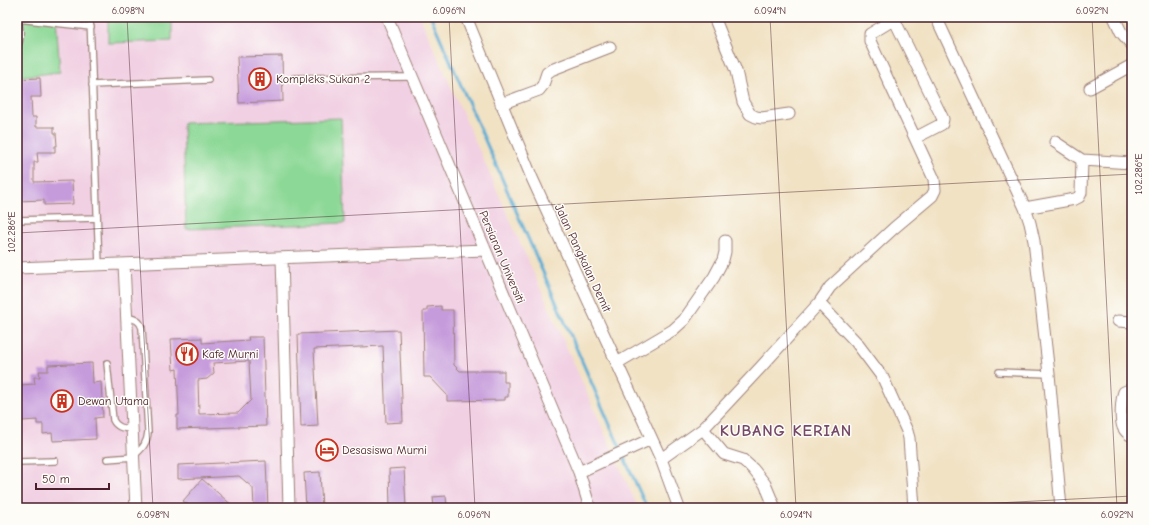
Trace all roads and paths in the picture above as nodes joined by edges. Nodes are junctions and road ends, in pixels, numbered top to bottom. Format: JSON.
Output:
{"nodes":[{"id":1,"x":90,"y":17,"type":"edge"},
{"id":2,"x":387,"y":17,"type":"edge"},
{"id":3,"x":466,"y":17,"type":"edge"},
{"id":4,"x":714,"y":17,"type":"edge"},
{"id":5,"x":936,"y":17,"type":"edge"},
{"id":6,"x":1114,"y":17,"type":"edge"},
{"id":7,"x":18,"y":18,"type":"edge"},
{"id":8,"x":896,"y":18,"type":"edge"},
{"id":9,"x":91,"y":27,"type":"junction"},
{"id":10,"x":1132,"y":45,"type":"edge"},
{"id":11,"x":17,"y":46,"type":"edge"},
{"id":12,"x":610,"y":47,"type":"dead end"},
{"id":13,"x":1132,"y":65,"type":"edge"},
{"id":14,"x":412,"y":77,"type":"junction"},
{"id":15,"x":294,"y":78,"type":"dead end"},
{"id":16,"x":208,"y":80,"type":"dead end"},
{"id":17,"x":92,"y":85,"type":"junction"},
{"id":18,"x":1090,"y":88,"type":"dead end"},
{"id":19,"x":501,"y":104,"type":"junction"},
{"id":20,"x":789,"y":114,"type":"dead end"},
{"id":21,"x":915,"y":138,"type":"junction"},
{"id":22,"x":1056,"y":142,"type":"dead end"},
{"id":23,"x":1082,"y":160,"type":"junction"},
{"id":24,"x":1132,"y":163,"type":"edge"},
{"id":25,"x":1025,"y":208,"type":"junction"},
{"id":26,"x":97,"y":218,"type":"junction"},
{"id":27,"x":17,"y":220,"type":"edge"},
{"id":28,"x":725,"y":240,"type":"dead end"},
{"id":29,"x":485,"y":250,"type":"junction"},
{"id":30,"x":282,"y":258,"type":"junction"},
{"id":31,"x":124,"y":264,"type":"junction"},
{"id":32,"x":98,"y":265,"type":"junction"},
{"id":33,"x":17,"y":268,"type":"edge"},
{"id":34,"x":818,"y":303,"type":"junction"},
{"id":35,"x":126,"y":316,"type":"junction"},
{"id":36,"x":1118,"y":321,"type":"dead end"},
{"id":37,"x":1132,"y":322,"type":"edge"},
{"id":38,"x":107,"y":363,"type":"dead end"},
{"id":39,"x":617,"y":363,"type":"junction"},
{"id":40,"x":999,"y":372,"type":"dead end"},
{"id":41,"x":1049,"y":374,"type":"junction"},
{"id":42,"x":1132,"y":389,"type":"edge"},
{"id":43,"x":132,"y":429,"type":"junction"},
{"id":44,"x":703,"y":429,"type":"junction"},
{"id":45,"x":1132,"y":436,"type":"edge"},
{"id":46,"x":651,"y":439,"type":"junction"},
{"id":47,"x":107,"y":458,"type":"dead end"},
{"id":48,"x":133,"y":458,"type":"junction"},
{"id":49,"x":661,"y":459,"type":"junction"},
{"id":50,"x":55,"y":461,"type":"dead end"},
{"id":51,"x":17,"y":462,"type":"edge"},
{"id":52,"x":579,"y":472,"type":"junction"},
{"id":53,"x":136,"y":508,"type":"edge"},
{"id":54,"x":290,"y":508,"type":"edge"},
{"id":55,"x":590,"y":508,"type":"edge"},
{"id":56,"x":679,"y":508,"type":"edge"},
{"id":57,"x":775,"y":508,"type":"edge"},
{"id":58,"x":914,"y":508,"type":"edge"},
{"id":59,"x":1061,"y":508,"type":"edge"}],
"edges":[{"from":1,"to":9,"type":"lane"},
{"from":2,"to":14,"type":"street","name":"Persiaran Universiti"},
{"from":3,"to":19,"type":"street","name":"Jalan Pangkalan Demit"},
{"from":4,"to":20,"type":"street"},
{"from":5,"to":25,"type":"street"},
{"from":6,"to":10,"type":"street"},
{"from":7,"to":9,"type":"lane"},
{"from":7,"to":11,"type":"lane"},
{"from":8,"to":21,"type":"street"},
{"from":8,"to":21,"type":"street"},
{"from":9,"to":17,"type":"lane"},
{"from":12,"to":19,"type":"street"},
{"from":13,"to":18,"type":"street"},
{"from":14,"to":15,"type":"lane"},
{"from":14,"to":29,"type":"street","name":"Persiaran Universiti"},
{"from":16,"to":17,"type":"lane"},
{"from":17,"to":26,"type":"lane"},
{"from":19,"to":39,"type":"street","name":"Jalan Pangkalan Demit"},
{"from":21,"to":34,"type":"street"},
{"from":22,"to":23,"type":"street"},
{"from":23,"to":24,"type":"street"},
{"from":23,"to":25,"type":"street"},
{"from":25,"to":41,"type":"street"},
{"from":26,"to":27,"type":"lane"},
{"from":26,"to":32,"type":"lane"},
{"from":28,"to":39,"type":"street"},
{"from":29,"to":30,"type":"street"},
{"from":29,"to":52,"type":"street","name":"Persiaran Universiti"},
{"from":30,"to":31,"type":"street"},
{"from":30,"to":54,"type":"street"},
{"from":31,"to":32,"type":"street"},
{"from":31,"to":35,"type":"street"},
{"from":32,"to":33,"type":"street"},
{"from":34,"to":44,"type":"street"},
{"from":34,"to":58,"type":"street"},
{"from":35,"to":43,"type":"street"},
{"from":35,"to":48,"type":"lane"},
{"from":36,"to":37,"type":"street"},
{"from":38,"to":43,"type":"lane"},
{"from":39,"to":46,"type":"street","name":"Jalan Pangkalan Demit"},
{"from":40,"to":41,"type":"lane"},
{"from":41,"to":59,"type":"street"},
{"from":42,"to":45,"type":"street"},
{"from":43,"to":48,"type":"street"},
{"from":44,"to":49,"type":"street"},
{"from":44,"to":57,"type":"street"},
{"from":46,"to":49,"type":"street","name":"Jalan Pangkalan Demit"},
{"from":46,"to":52,"type":"street"},
{"from":47,"to":48,"type":"lane"},
{"from":48,"to":53,"type":"street"},
{"from":49,"to":56,"type":"street","name":"Jalan Pangkalan Demit"},
{"from":50,"to":51,"type":"lane"},
{"from":52,"to":55,"type":"street","name":"Persiaran Universiti"}]}
